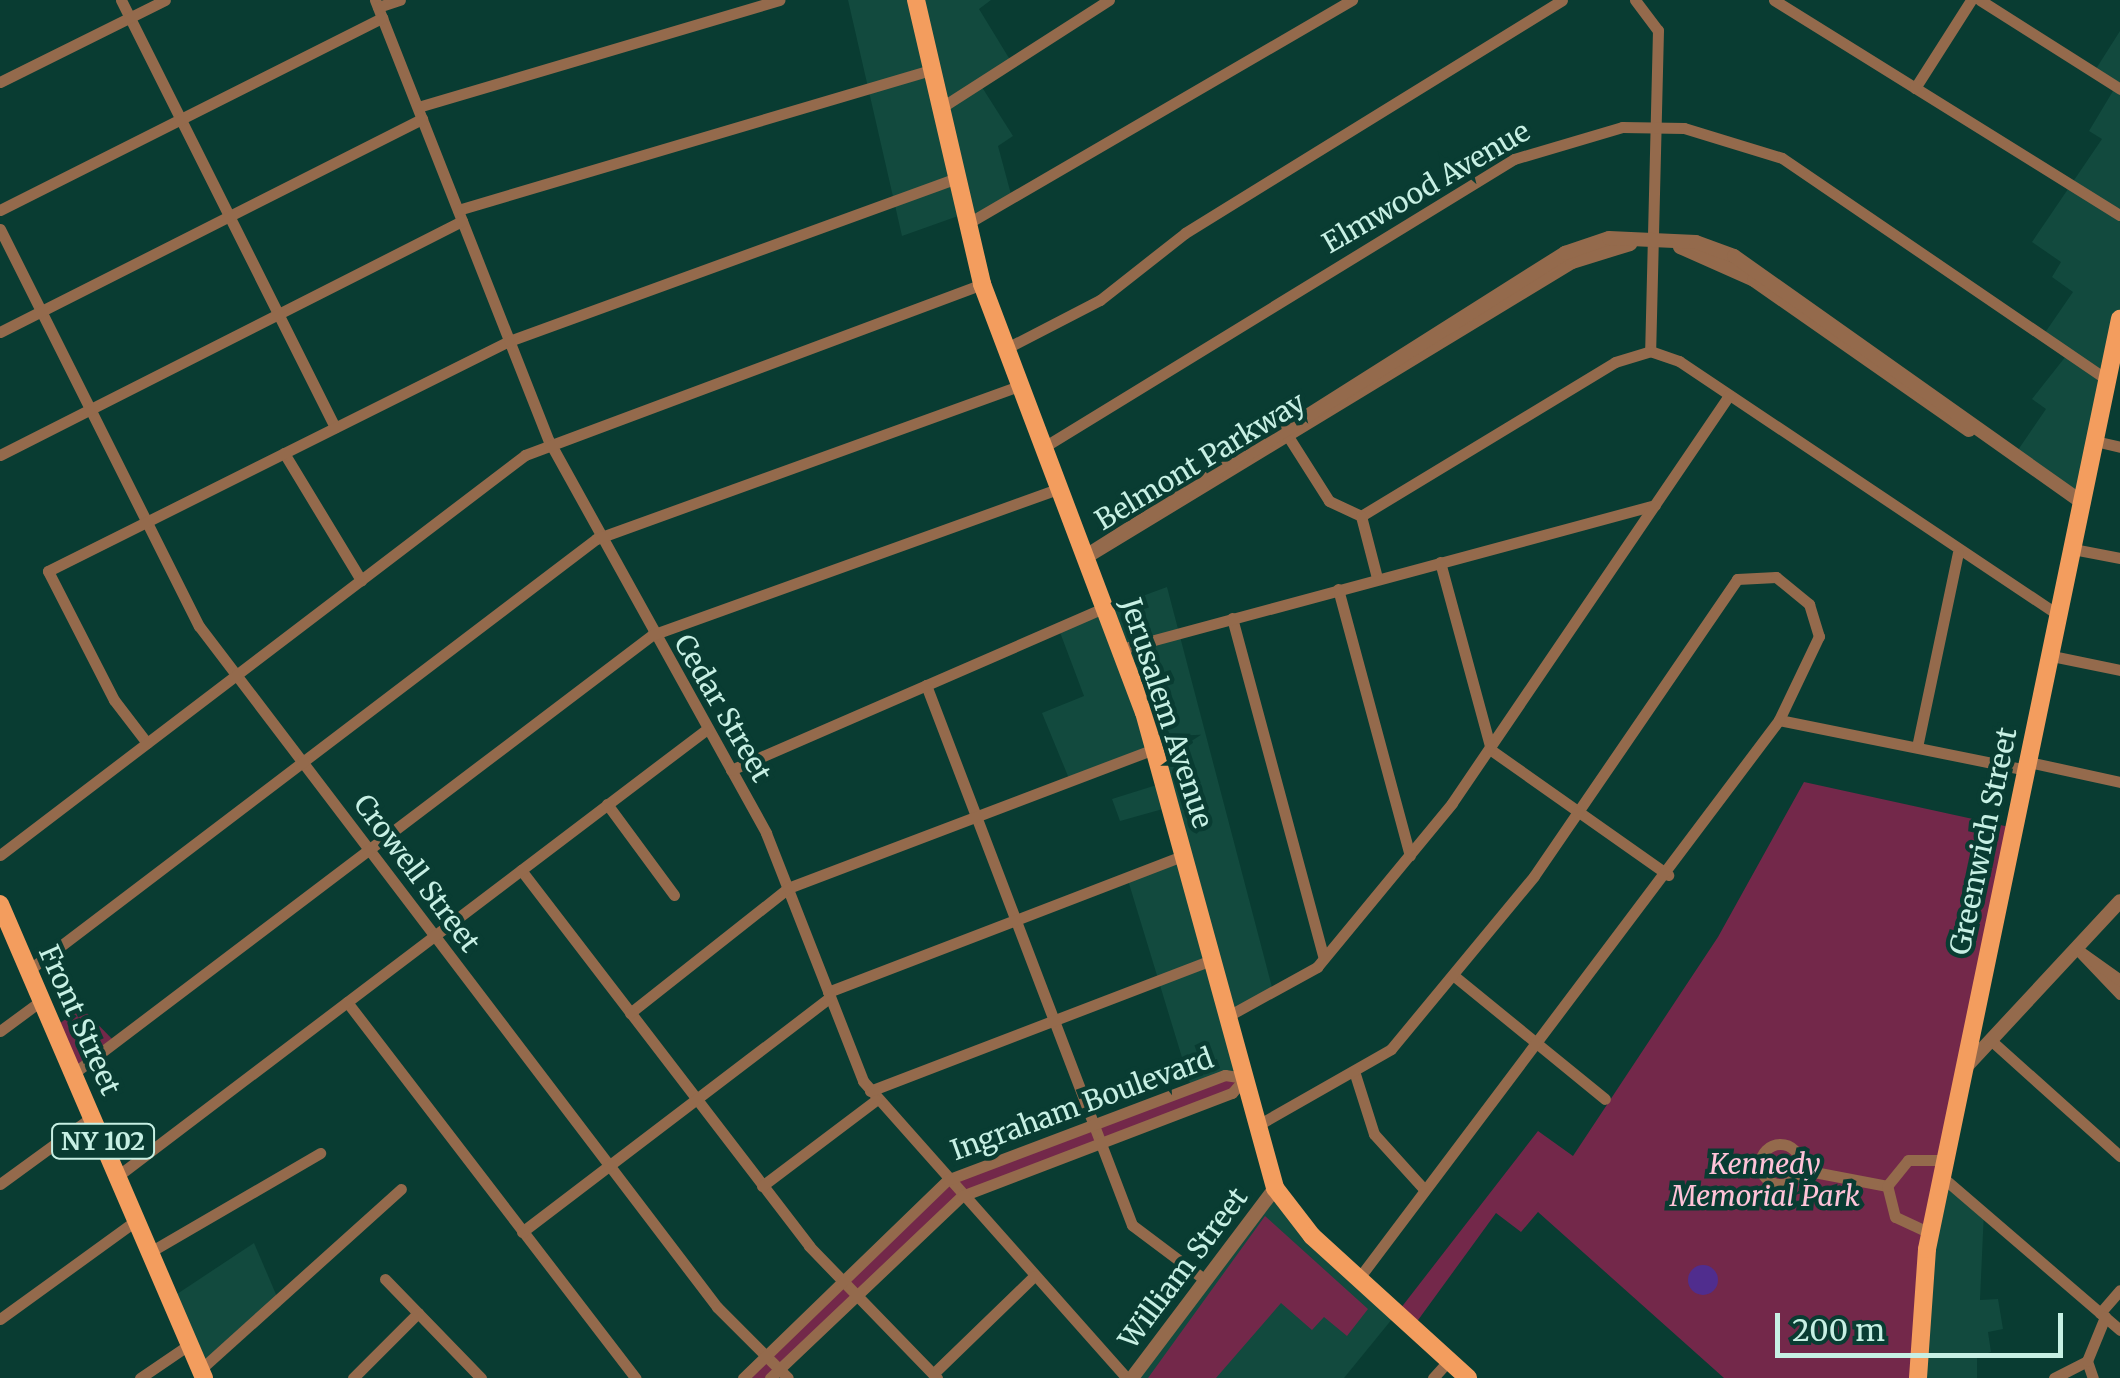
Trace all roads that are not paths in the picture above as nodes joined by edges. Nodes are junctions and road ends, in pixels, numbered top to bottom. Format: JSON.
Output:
{"nodes":[{"id":1,"x":121,"y":0,"type":"edge"},
{"id":2,"x":164,"y":0,"type":"edge"},
{"id":3,"x":400,"y":0,"type":"edge"},
{"id":4,"x":780,"y":0,"type":"edge"},
{"id":5,"x":916,"y":0,"type":"edge"},
{"id":6,"x":1110,"y":0,"type":"edge"},
{"id":7,"x":1352,"y":0,"type":"edge"},
{"id":8,"x":1562,"y":0,"type":"edge"},
{"id":9,"x":1634,"y":0,"type":"edge"},
{"id":10,"x":1774,"y":0,"type":"edge"},
{"id":11,"x":1971,"y":0,"type":"edge"},
{"id":12,"x":1980,"y":0,"type":"edge"},
{"id":13,"x":378,"y":8,"type":"edge"},
{"id":14,"x":130,"y":18,"type":"junction"},
{"id":15,"x":931,"y":70,"type":"junction"},
{"id":16,"x":0,"y":82,"type":"edge"},
{"id":17,"x":1915,"y":88,"type":"junction"},
{"id":18,"x":2120,"y":89,"type":"edge"},
{"id":19,"x":939,"y":110,"type":"junction"},
{"id":20,"x":420,"y":113,"type":"junction"},
{"id":21,"x":180,"y":119,"type":"junction"},
{"id":22,"x":1658,"y":126,"type":"junction"},
{"id":23,"x":953,"y":179,"type":"junction"},
{"id":24,"x":0,"y":210,"type":"edge"},
{"id":25,"x":2120,"y":215,"type":"edge"},
{"id":26,"x":229,"y":216,"type":"junction"},
{"id":27,"x":460,"y":216,"type":"junction"},
{"id":28,"x":965,"y":225,"type":"junction"},
{"id":29,"x":0,"y":229,"type":"edge"},
{"id":30,"x":1653,"y":240,"type":"junction"},
{"id":31,"x":982,"y":284,"type":"junction"},
{"id":32,"x":41,"y":311,"type":"junction"},
{"id":33,"x":278,"y":314,"type":"junction"},
{"id":34,"x":2119,"y":329,"type":"edge"},
{"id":35,"x":0,"y":332,"type":"edge"},
{"id":36,"x":509,"y":341,"type":"junction"},
{"id":37,"x":1005,"y":349,"type":"junction"},
{"id":38,"x":1650,"y":352,"type":"junction"},
{"id":39,"x":2108,"y":380,"type":"junction"},
{"id":40,"x":1019,"y":386,"type":"junction"},
{"id":41,"x":1729,"y":395,"type":"junction"},
{"id":42,"x":90,"y":408,"type":"junction"},
{"id":43,"x":335,"y":427,"type":"junction"},
{"id":44,"x":1286,"y":433,"type":"junction"},
{"id":45,"x":549,"y":441,"type":"junction"},
{"id":46,"x":2095,"y":441,"type":"junction"},
{"id":47,"x":2120,"y":447,"type":"edge"},
{"id":48,"x":1044,"y":448,"type":"junction"},
{"id":49,"x":284,"y":453,"type":"junction"},
{"id":50,"x":0,"y":455,"type":"edge"},
{"id":51,"x":1060,"y":488,"type":"junction"},
{"id":52,"x":2075,"y":497,"type":"junction"},
{"id":53,"x":1655,"y":505,"type":"junction"},
{"id":54,"x":1614,"y":512,"type":"junction"},
{"id":55,"x":1361,"y":516,"type":"junction"},
{"id":56,"x":147,"y":522,"type":"junction"},
{"id":57,"x":596,"y":539,"type":"junction"},
{"id":58,"x":1631,"y":540,"type":"junction"},
{"id":59,"x":2073,"y":549,"type":"junction"},
{"id":60,"x":1958,"y":553,"type":"junction"},
{"id":61,"x":1086,"y":556,"type":"junction"},
{"id":62,"x":2120,"y":558,"type":"edge"},
{"id":63,"x":1440,"y":562,"type":"junction"},
{"id":64,"x":1378,"y":578,"type":"junction"},
{"id":65,"x":361,"y":580,"type":"junction"},
{"id":66,"x":1338,"y":589,"type":"junction"},
{"id":67,"x":1105,"y":607,"type":"junction"},
{"id":68,"x":2060,"y":616,"type":"junction"},
{"id":69,"x":1232,"y":618,"type":"junction"},
{"id":70,"x":652,"y":635,"type":"junction"},
{"id":71,"x":1120,"y":649,"type":"junction"},
{"id":72,"x":2052,"y":656,"type":"junction"},
{"id":73,"x":2120,"y":670,"type":"edge"},
{"id":74,"x":236,"y":676,"type":"junction"},
{"id":75,"x":926,"y":685,"type":"junction"},
{"id":76,"x":1779,"y":720,"type":"junction"},
{"id":77,"x":706,"y":729,"type":"junction"},
{"id":78,"x":147,"y":743,"type":"junction"},
{"id":79,"x":1917,"y":747,"type":"junction"},
{"id":80,"x":1154,"y":749,"type":"junction"},
{"id":81,"x":1491,"y":750,"type":"junction"},
{"id":82,"x":302,"y":762,"type":"junction"},
{"id":83,"x":2028,"y":766,"type":"junction"},
{"id":84,"x":731,"y":770,"type":"junction"},
{"id":85,"x":2120,"y":782,"type":"edge"},
{"id":86,"x":607,"y":804,"type":"junction"},
{"id":87,"x":1580,"y":812,"type":"junction"},
{"id":88,"x":976,"y":817,"type":"junction"},
{"id":89,"x":368,"y":849,"type":"junction"},
{"id":90,"x":0,"y":855,"type":"edge"},
{"id":91,"x":1184,"y":855,"type":"junction"},
{"id":92,"x":1410,"y":855,"type":"junction"},
{"id":93,"x":521,"y":870,"type":"junction"},
{"id":94,"x":1668,"y":875,"type":"junction"},
{"id":95,"x":788,"y":888,"type":"junction"},
{"id":96,"x":674,"y":895,"type":"dead end"},
{"id":97,"x":2120,"y":902,"type":"edge"},
{"id":98,"x":0,"y":904,"type":"edge"},
{"id":99,"x":1014,"y":919,"type":"junction"},
{"id":100,"x":434,"y":936,"type":"junction"},
{"id":101,"x":2078,"y":950,"type":"junction"},
{"id":102,"x":1324,"y":958,"type":"junction"},
{"id":103,"x":1212,"y":960,"type":"junction"},
{"id":104,"x":29,"y":970,"type":"junction"},
{"id":105,"x":1453,"y":975,"type":"junction"},
{"id":106,"x":2120,"y":980,"type":"edge"},
{"id":107,"x":829,"y":994,"type":"junction"},
{"id":108,"x":2120,"y":994,"type":"edge"},
{"id":109,"x":42,"y":1000,"type":"junction"},
{"id":110,"x":347,"y":1002,"type":"junction"},
{"id":111,"x":630,"y":1013,"type":"junction"},
{"id":112,"x":1228,"y":1016,"type":"junction"},
{"id":113,"x":1054,"y":1020,"type":"junction"},
{"id":114,"x":0,"y":1030,"type":"edge"},
{"id":115,"x":1537,"y":1044,"type":"junction"},
{"id":116,"x":1994,"y":1044,"type":"junction"},
{"id":117,"x":1963,"y":1070,"type":"junction"},
{"id":118,"x":1354,"y":1072,"type":"junction"},
{"id":119,"x":74,"y":1073,"type":"junction"},
{"id":120,"x":1245,"y":1078,"type":"junction"},
{"id":121,"x":873,"y":1096,"type":"junction"},
{"id":122,"x":696,"y":1100,"type":"junction"},
{"id":123,"x":1605,"y":1100,"type":"dead end"},
{"id":124,"x":92,"y":1117,"type":"junction"},
{"id":125,"x":1094,"y":1124,"type":"junction"},
{"id":126,"x":1258,"y":1125,"type":"junction"},
{"id":127,"x":1101,"y":1143,"type":"junction"},
{"id":128,"x":320,"y":1152,"type":"dead end"},
{"id":129,"x":2120,"y":1156,"type":"edge"},
{"id":130,"x":609,"y":1166,"type":"junction"},
{"id":131,"x":1794,"y":1168,"type":"dead end"},
{"id":132,"x":1942,"y":1168,"type":"junction"},
{"id":133,"x":118,"y":1175,"type":"junction"},
{"id":134,"x":948,"y":1180,"type":"junction"},
{"id":135,"x":0,"y":1184,"type":"edge"},
{"id":136,"x":762,"y":1186,"type":"junction"},
{"id":137,"x":1887,"y":1186,"type":"junction"},
{"id":138,"x":1274,"y":1188,"type":"junction"},
{"id":139,"x":1423,"y":1188,"type":"junction"},
{"id":140,"x":401,"y":1189,"type":"dead end"},
{"id":141,"x":962,"y":1196,"type":"junction"},
{"id":142,"x":138,"y":1219,"type":"junction"},
{"id":143,"x":522,"y":1232,"type":"junction"},
{"id":144,"x":1930,"y":1233,"type":"junction"},
{"id":145,"x":150,"y":1252,"type":"junction"},
{"id":146,"x":1034,"y":1276,"type":"junction"},
{"id":147,"x":1359,"y":1278,"type":"junction"},
{"id":148,"x":385,"y":1279,"type":"dead end"},
{"id":149,"x":1204,"y":1279,"type":"junction"},
{"id":150,"x":842,"y":1280,"type":"junction"},
{"id":151,"x":2120,"y":1290,"type":"edge"},
{"id":152,"x":856,"y":1295,"type":"junction"},
{"id":153,"x":418,"y":1313,"type":"junction"},
{"id":154,"x":2103,"y":1315,"type":"junction"},
{"id":155,"x":0,"y":1319,"type":"edge"},
{"id":156,"x":2120,"y":1330,"type":"edge"},
{"id":157,"x":190,"y":1344,"type":"junction"},
{"id":158,"x":765,"y":1356,"type":"junction"},
{"id":159,"x":1449,"y":1360,"type":"junction"},
{"id":160,"x":2087,"y":1360,"type":"junction"},
{"id":161,"x":203,"y":1374,"type":"edge"},
{"id":162,"x":780,"y":1375,"type":"edge"},
{"id":163,"x":935,"y":1376,"type":"edge"},
{"id":164,"x":140,"y":1378,"type":"edge"},
{"id":165,"x":353,"y":1378,"type":"edge"},
{"id":166,"x":481,"y":1378,"type":"edge"},
{"id":167,"x":636,"y":1378,"type":"edge"},
{"id":168,"x":743,"y":1378,"type":"edge"},
{"id":169,"x":1129,"y":1378,"type":"edge"},
{"id":170,"x":1433,"y":1378,"type":"edge"},
{"id":171,"x":1468,"y":1378,"type":"edge"},
{"id":172,"x":1918,"y":1378,"type":"edge"},
{"id":173,"x":2054,"y":1378,"type":"edge"},
{"id":174,"x":2092,"y":1378,"type":"edge"}],
"edges":[{"from":1,"to":14,"type":"street"},
{"from":2,"to":14,"type":"street"},
{"from":3,"to":13,"type":"street"},
{"from":4,"to":20,"type":"street"},
{"from":5,"to":15,"type":"main road","name":"Jerusalem Avenue"},
{"from":6,"to":19,"type":"street"},
{"from":7,"to":28,"type":"street"},
{"from":8,"to":37,"type":"street"},
{"from":9,"to":22,"type":"street"},
{"from":10,"to":17,"type":"street"},
{"from":11,"to":17,"type":"street"},
{"from":12,"to":18,"type":"street"},
{"from":13,"to":20,"type":"street","name":"Cedar Street"},
{"from":13,"to":21,"type":"street"},
{"from":14,"to":16,"type":"street"},
{"from":14,"to":21,"type":"street"},
{"from":15,"to":19,"type":"main road","name":"Jerusalem Avenue"},
{"from":15,"to":27,"type":"street"},
{"from":17,"to":25,"type":"street"},
{"from":19,"to":23,"type":"main road","name":"Jerusalem Avenue"},
{"from":20,"to":26,"type":"street"},
{"from":20,"to":27,"type":"street","name":"Cedar Street"},
{"from":21,"to":24,"type":"street"},
{"from":21,"to":26,"type":"street"},
{"from":22,"to":30,"type":"street"},
{"from":22,"to":39,"type":"street","name":"Elmwood Avenue"},
{"from":22,"to":48,"type":"street","name":"Elmwood Avenue"},
{"from":23,"to":28,"type":"main road","name":"Jerusalem Avenue"},
{"from":23,"to":36,"type":"street"},
{"from":26,"to":32,"type":"street"},
{"from":26,"to":33,"type":"street"},
{"from":27,"to":33,"type":"street"},
{"from":27,"to":36,"type":"street","name":"Cedar Street"},
{"from":28,"to":31,"type":"main road","name":"Jerusalem Avenue"},
{"from":29,"to":32,"type":"street","name":"Crowell Street"},
{"from":30,"to":38,"type":"street"},
{"from":30,"to":44,"type":"street","name":"Belmont Parkway"},
{"from":30,"to":52,"type":"street"},
{"from":31,"to":37,"type":"main road","name":"Jerusalem Avenue"},
{"from":31,"to":45,"type":"street"},
{"from":32,"to":35,"type":"street"},
{"from":32,"to":42,"type":"street","name":"Crowell Street"},
{"from":33,"to":42,"type":"street"},
{"from":33,"to":43,"type":"street"},
{"from":34,"to":39,"type":"main road","name":"Greenwich Street"},
{"from":36,"to":43,"type":"street"},
{"from":36,"to":45,"type":"street","name":"Cedar Street"},
{"from":37,"to":40,"type":"main road","name":"Jerusalem Avenue"},
{"from":38,"to":41,"type":"street"},
{"from":38,"to":55,"type":"street"},
{"from":39,"to":46,"type":"main road","name":"Greenwich Street"},
{"from":40,"to":48,"type":"main road","name":"Jerusalem Avenue"},
{"from":40,"to":57,"type":"street"},
{"from":41,"to":53,"type":"street"},
{"from":41,"to":60,"type":"street"},
{"from":42,"to":50,"type":"street"},
{"from":42,"to":56,"type":"street","name":"Crowell Street"},
{"from":43,"to":49,"type":"street"},
{"from":44,"to":55,"type":"street"},
{"from":44,"to":61,"type":"street","name":"Belmont Parkway"},
{"from":45,"to":57,"type":"street","name":"Cedar Street"},
{"from":45,"to":65,"type":"street"},
{"from":46,"to":47,"type":"street"},
{"from":46,"to":52,"type":"main road","name":"Greenwich Street"},
{"from":48,"to":51,"type":"main road","name":"Jerusalem Avenue"},
{"from":49,"to":56,"type":"street"},
{"from":49,"to":65,"type":"street"},
{"from":51,"to":61,"type":"main road","name":"Jerusalem Avenue"},
{"from":51,"to":70,"type":"street"},
{"from":52,"to":59,"type":"main road","name":"Greenwich Street"},
{"from":53,"to":54,"type":"street"},
{"from":53,"to":58,"type":"street"},
{"from":54,"to":58,"type":"street"},
{"from":54,"to":63,"type":"street"},
{"from":55,"to":64,"type":"street"},
{"from":56,"to":74,"type":"street","name":"Crowell Street"},
{"from":56,"to":78,"type":"street"},
{"from":57,"to":70,"type":"street","name":"Cedar Street"},
{"from":57,"to":82,"type":"street"},
{"from":58,"to":81,"type":"street"},
{"from":59,"to":62,"type":"street"},
{"from":59,"to":68,"type":"main road","name":"Greenwich Street"},
{"from":60,"to":68,"type":"street"},
{"from":60,"to":79,"type":"street"},
{"from":61,"to":67,"type":"main road","name":"Jerusalem Avenue"},
{"from":63,"to":64,"type":"street"},
{"from":63,"to":81,"type":"street"},
{"from":64,"to":66,"type":"street"},
{"from":65,"to":74,"type":"street"},
{"from":66,"to":69,"type":"street"},
{"from":66,"to":92,"type":"street"},
{"from":67,"to":71,"type":"main road","name":"Jerusalem Avenue"},
{"from":67,"to":75,"type":"street"},
{"from":68,"to":72,"type":"main road","name":"Greenwich Street"},
{"from":69,"to":71,"type":"street"},
{"from":69,"to":102,"type":"street"},
{"from":70,"to":77,"type":"street","name":"Cedar Street"},
{"from":70,"to":89,"type":"street"},
{"from":71,"to":80,"type":"main road","name":"Jerusalem Avenue"},
{"from":72,"to":73,"type":"street"},
{"from":72,"to":83,"type":"main road","name":"Greenwich Street"},
{"from":74,"to":78,"type":"street"},
{"from":74,"to":82,"type":"street","name":"Crowell Street"},
{"from":75,"to":84,"type":"street"},
{"from":75,"to":88,"type":"street"},
{"from":76,"to":79,"type":"street"},
{"from":76,"to":87,"type":"street"},
{"from":76,"to":94,"type":"street"},
{"from":77,"to":84,"type":"street","name":"Cedar Street"},
{"from":77,"to":86,"type":"street"},
{"from":78,"to":90,"type":"street"},
{"from":79,"to":83,"type":"street"},
{"from":80,"to":88,"type":"street"},
{"from":80,"to":91,"type":"main road","name":"Jerusalem Avenue"},
{"from":81,"to":87,"type":"street"},
{"from":81,"to":92,"type":"street"},
{"from":82,"to":89,"type":"street","name":"Crowell Street"},
{"from":82,"to":104,"type":"street"},
{"from":83,"to":85,"type":"street"},
{"from":83,"to":117,"type":"main road","name":"Greenwich Street"},
{"from":84,"to":95,"type":"street","name":"Cedar Street"},
{"from":86,"to":93,"type":"street"},
{"from":86,"to":96,"type":"street"},
{"from":87,"to":94,"type":"street"},
{"from":87,"to":105,"type":"street"},
{"from":88,"to":95,"type":"street"},
{"from":88,"to":99,"type":"street"},
{"from":89,"to":100,"type":"street","name":"Crowell Street"},
{"from":89,"to":119,"type":"street"},
{"from":91,"to":99,"type":"street"},
{"from":91,"to":103,"type":"main road","name":"Jerusalem Avenue"},
{"from":92,"to":102,"type":"street"},
{"from":93,"to":100,"type":"street"},
{"from":93,"to":111,"type":"street"},
{"from":94,"to":115,"type":"street"},
{"from":95,"to":107,"type":"street","name":"Cedar Street"},
{"from":95,"to":111,"type":"street"},
{"from":97,"to":101,"type":"street"},
{"from":98,"to":104,"type":"main road","name":"Front Street","number":"NY 102"},
{"from":99,"to":107,"type":"street"},
{"from":99,"to":113,"type":"street"},
{"from":100,"to":110,"type":"street"},
{"from":100,"to":130,"type":"street","name":"Crowell Street"},
{"from":101,"to":106,"type":"street"},
{"from":101,"to":108,"type":"street"},
{"from":101,"to":116,"type":"street"},
{"from":102,"to":112,"type":"street"},
{"from":103,"to":112,"type":"main road","name":"Jerusalem Avenue"},
{"from":103,"to":113,"type":"street"},
{"from":104,"to":109,"type":"main road","name":"Front Street","number":"NY 102"},
{"from":105,"to":115,"type":"street"},
{"from":105,"to":118,"type":"street"},
{"from":107,"to":121,"type":"street","name":"Cedar Street"},
{"from":107,"to":122,"type":"street"},
{"from":109,"to":114,"type":"street"},
{"from":109,"to":119,"type":"main road","name":"Front Street","number":"NY 102"},
{"from":110,"to":133,"type":"street"},
{"from":110,"to":143,"type":"street"},
{"from":111,"to":122,"type":"street"},
{"from":112,"to":120,"type":"main road","name":"Jerusalem Avenue"},
{"from":113,"to":121,"type":"street"},
{"from":113,"to":125,"type":"street"},
{"from":115,"to":123,"type":"street"},
{"from":115,"to":139,"type":"street"},
{"from":116,"to":117,"type":"street"},
{"from":116,"to":129,"type":"street"},
{"from":117,"to":132,"type":"main road","name":"Greenwich Street"},
{"from":118,"to":126,"type":"street"},
{"from":118,"to":139,"type":"street"},
{"from":119,"to":124,"type":"main road","name":"Front Street","number":"NY 102"},
{"from":120,"to":125,"type":"street","name":"Ingraham Boulevard"},
{"from":120,"to":126,"type":"main road","name":"Jerusalem Avenue"},
{"from":120,"to":127,"type":"street","name":"Ingraham Boulevard"},
{"from":121,"to":134,"type":"street","name":"Cedar Street"},
{"from":121,"to":136,"type":"street"},
{"from":122,"to":130,"type":"street"},
{"from":122,"to":136,"type":"street"},
{"from":124,"to":133,"type":"main road","name":"Front Street","number":"NY 102"},
{"from":124,"to":135,"type":"street"},
{"from":125,"to":127,"type":"street"},
{"from":125,"to":134,"type":"street","name":"Ingraham Boulevard"},
{"from":126,"to":138,"type":"main road","name":"Jerusalem Avenue"},
{"from":127,"to":141,"type":"street","name":"Ingraham Boulevard"},
{"from":127,"to":149,"type":"street"},
{"from":128,"to":145,"type":"street"},
{"from":130,"to":143,"type":"street"},
{"from":130,"to":158,"type":"street","name":"Crowell Street"},
{"from":131,"to":137,"type":"street"},
{"from":132,"to":137,"type":"street"},
{"from":132,"to":144,"type":"main road","name":"Greenwich Street"},
{"from":132,"to":154,"type":"street"},
{"from":133,"to":142,"type":"main road","name":"Front Street","number":"NY 102"},
{"from":134,"to":141,"type":"street","name":"Cedar Street"},
{"from":134,"to":150,"type":"street","name":"Ingraham Boulevard"},
{"from":136,"to":150,"type":"street"},
{"from":137,"to":144,"type":"street"},
{"from":138,"to":147,"type":"main road","name":"Jerusalem Avenue"},
{"from":138,"to":149,"type":"street","name":"William Street"},
{"from":139,"to":147,"type":"street"},
{"from":140,"to":161,"type":"street"},
{"from":141,"to":146,"type":"street","name":"Cedar Street"},
{"from":141,"to":152,"type":"street","name":"Ingraham Boulevard"},
{"from":142,"to":145,"type":"main road","name":"Front Street","number":"NY 102"},
{"from":142,"to":155,"type":"street"},
{"from":143,"to":167,"type":"street"},
{"from":144,"to":172,"type":"main road","name":"Greenwich Street"},
{"from":145,"to":157,"type":"main road","name":"Front Street","number":"NY 102"},
{"from":146,"to":163,"type":"street"},
{"from":146,"to":169,"type":"street","name":"Cedar Street"},
{"from":147,"to":159,"type":"main road","name":"Jerusalem Avenue"},
{"from":148,"to":153,"type":"street"},
{"from":149,"to":169,"type":"street","name":"William Street"},
{"from":150,"to":152,"type":"street"},
{"from":150,"to":158,"type":"street","name":"Ingraham Boulevard"},
{"from":151,"to":154,"type":"street"},
{"from":152,"to":162,"type":"street","name":"Ingraham Boulevard"},
{"from":152,"to":163,"type":"street"},
{"from":153,"to":165,"type":"street"},
{"from":153,"to":166,"type":"street"},
{"from":154,"to":156,"type":"street"},
{"from":154,"to":160,"type":"street"},
{"from":157,"to":161,"type":"main road","name":"Front Street","number":"NY 102"},
{"from":157,"to":164,"type":"street"},
{"from":158,"to":162,"type":"street","name":"Crowell Street"},
{"from":158,"to":168,"type":"street","name":"Ingraham Boulevard"},
{"from":159,"to":170,"type":"street"},
{"from":159,"to":171,"type":"main road","name":"Jerusalem Avenue"},
{"from":160,"to":173,"type":"street"},
{"from":160,"to":174,"type":"street"}]}
